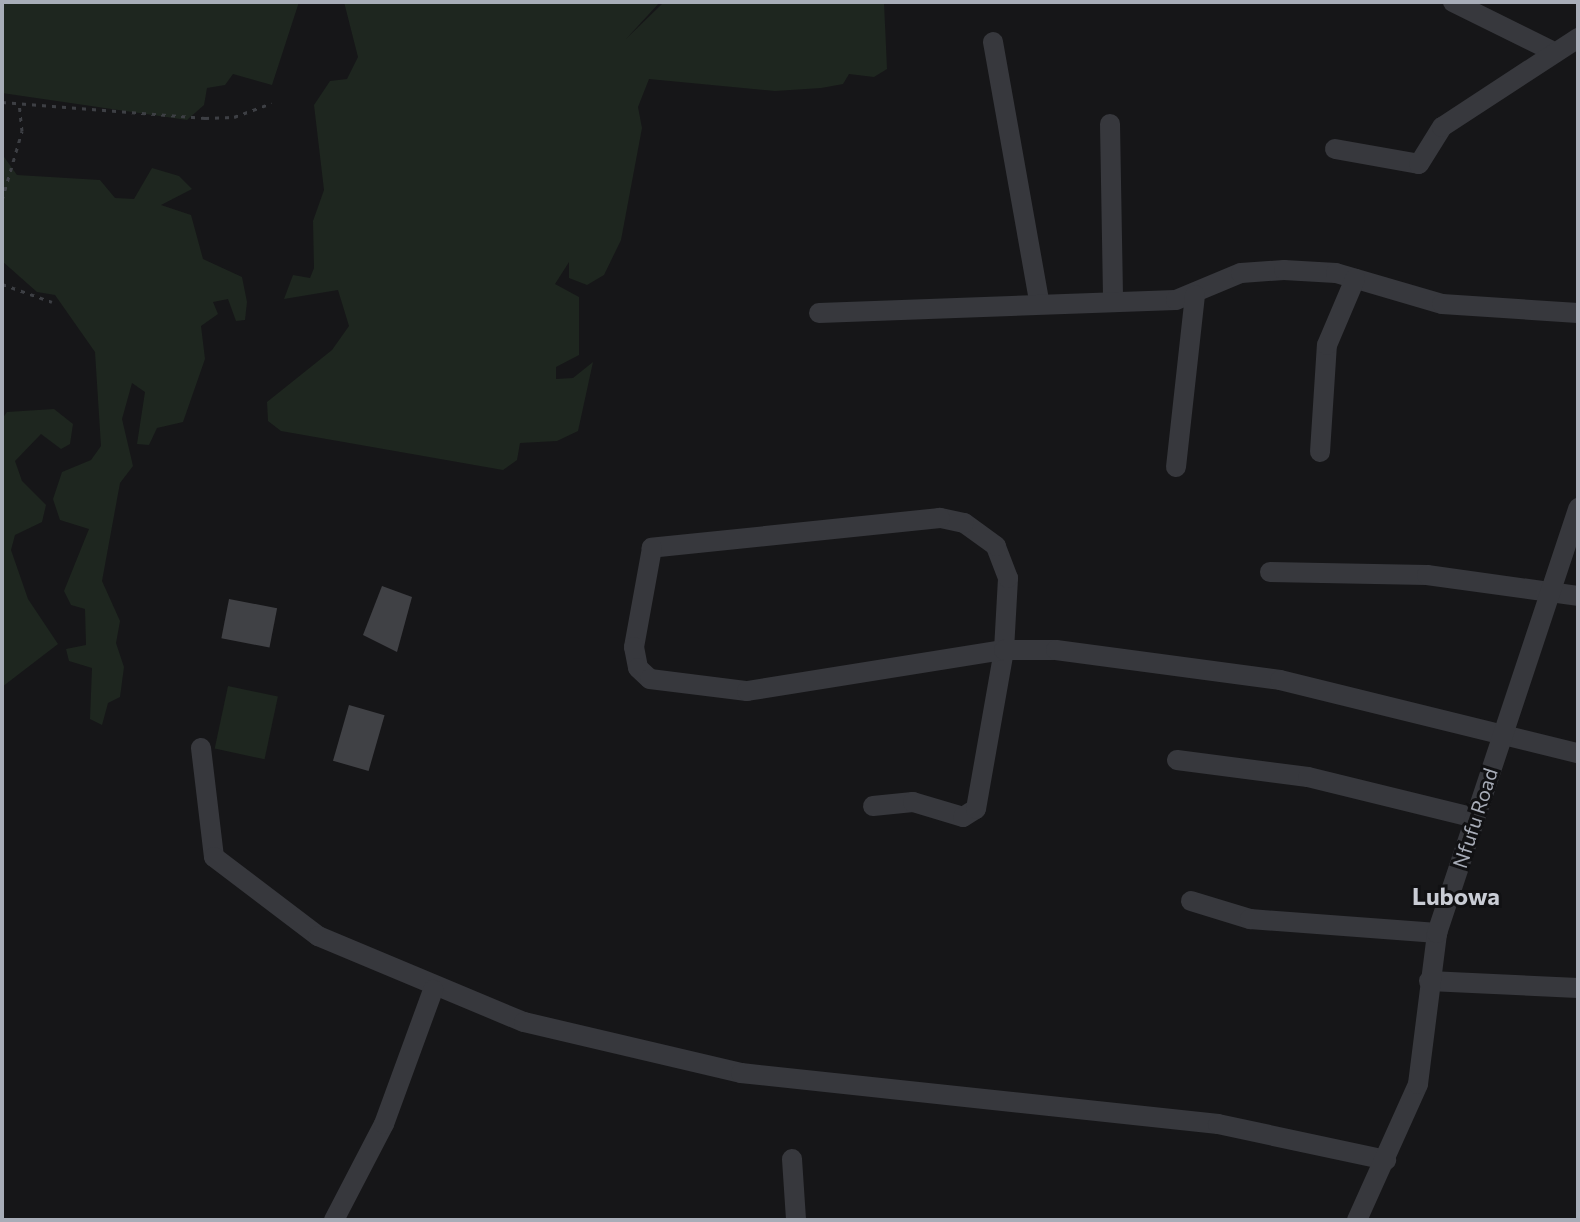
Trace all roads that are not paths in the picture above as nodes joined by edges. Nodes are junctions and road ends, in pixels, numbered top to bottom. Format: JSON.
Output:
{"nodes":[{"id":1,"x":1453,"y":2,"type":"edge"},
{"id":2,"x":1578,"y":38,"type":"edge"},
{"id":3,"x":993,"y":42,"type":"dead end"},
{"id":4,"x":1550,"y":50,"type":"junction"},
{"id":5,"x":1110,"y":124,"type":"dead end"},
{"id":6,"x":1335,"y":149,"type":"dead end"},
{"id":7,"x":1355,"y":279,"type":"junction"},
{"id":8,"x":1195,"y":295,"type":"junction"},
{"id":9,"x":1039,"y":301,"type":"junction"},
{"id":10,"x":1113,"y":302,"type":"junction"},
{"id":11,"x":819,"y":313,"type":"dead end"},
{"id":12,"x":1578,"y":313,"type":"edge"},
{"id":13,"x":1320,"y":452,"type":"dead end"},
{"id":14,"x":1176,"y":467,"type":"dead end"},
{"id":15,"x":1578,"y":508,"type":"edge"},
{"id":16,"x":1270,"y":572,"type":"dead end"},
{"id":17,"x":1547,"y":593,"type":"junction"},
{"id":18,"x":1578,"y":596,"type":"edge"},
{"id":19,"x":1004,"y":650,"type":"junction"},
{"id":20,"x":1505,"y":729,"type":"junction"},
{"id":21,"x":201,"y":748,"type":"dead end"},
{"id":22,"x":1578,"y":753,"type":"edge"},
{"id":23,"x":1177,"y":760,"type":"dead end"},
{"id":24,"x":873,"y":806,"type":"dead end"},
{"id":25,"x":1471,"y":817,"type":"junction"},
{"id":26,"x":1191,"y":901,"type":"dead end"},
{"id":27,"x":1437,"y":933,"type":"junction"},
{"id":28,"x":1429,"y":981,"type":"junction"},
{"id":29,"x":1578,"y":988,"type":"edge"},
{"id":30,"x":433,"y":990,"type":"junction"},
{"id":31,"x":792,"y":1159,"type":"dead end"},
{"id":32,"x":1386,"y":1160,"type":"junction"},
{"id":33,"x":334,"y":1220,"type":"edge"},
{"id":34,"x":796,"y":1220,"type":"edge"},
{"id":35,"x":1357,"y":1220,"type":"edge"}],
"edges":[{"from":1,"to":4,"type":"street"},
{"from":2,"to":4,"type":"street"},
{"from":3,"to":9,"type":"street"},
{"from":4,"to":6,"type":"street"},
{"from":5,"to":10,"type":"street"},
{"from":7,"to":8,"type":"street"},
{"from":7,"to":12,"type":"street"},
{"from":7,"to":13,"type":"street"},
{"from":8,"to":10,"type":"street"},
{"from":8,"to":14,"type":"street"},
{"from":9,"to":10,"type":"street"},
{"from":9,"to":11,"type":"street"},
{"from":15,"to":17,"type":"street","name":"Nfufu Road"},
{"from":16,"to":17,"type":"street"},
{"from":17,"to":18,"type":"street"},
{"from":17,"to":20,"type":"street","name":"Nfufu Road"},
{"from":19,"to":19,"type":"street"},
{"from":19,"to":20,"type":"street"},
{"from":19,"to":24,"type":"street"},
{"from":20,"to":22,"type":"street"},
{"from":20,"to":25,"type":"street","name":"Nfufu Road"},
{"from":21,"to":30,"type":"street"},
{"from":23,"to":25,"type":"street"},
{"from":25,"to":27,"type":"street","name":"Nfufu Road"},
{"from":26,"to":27,"type":"street"},
{"from":27,"to":28,"type":"street","name":"Nfufu Road"},
{"from":28,"to":29,"type":"street"},
{"from":28,"to":32,"type":"street","name":"Nfufu Road"},
{"from":30,"to":32,"type":"street"},
{"from":30,"to":33,"type":"street"},
{"from":31,"to":34,"type":"street"},
{"from":32,"to":35,"type":"street","name":"Nfufu Road"}]}
